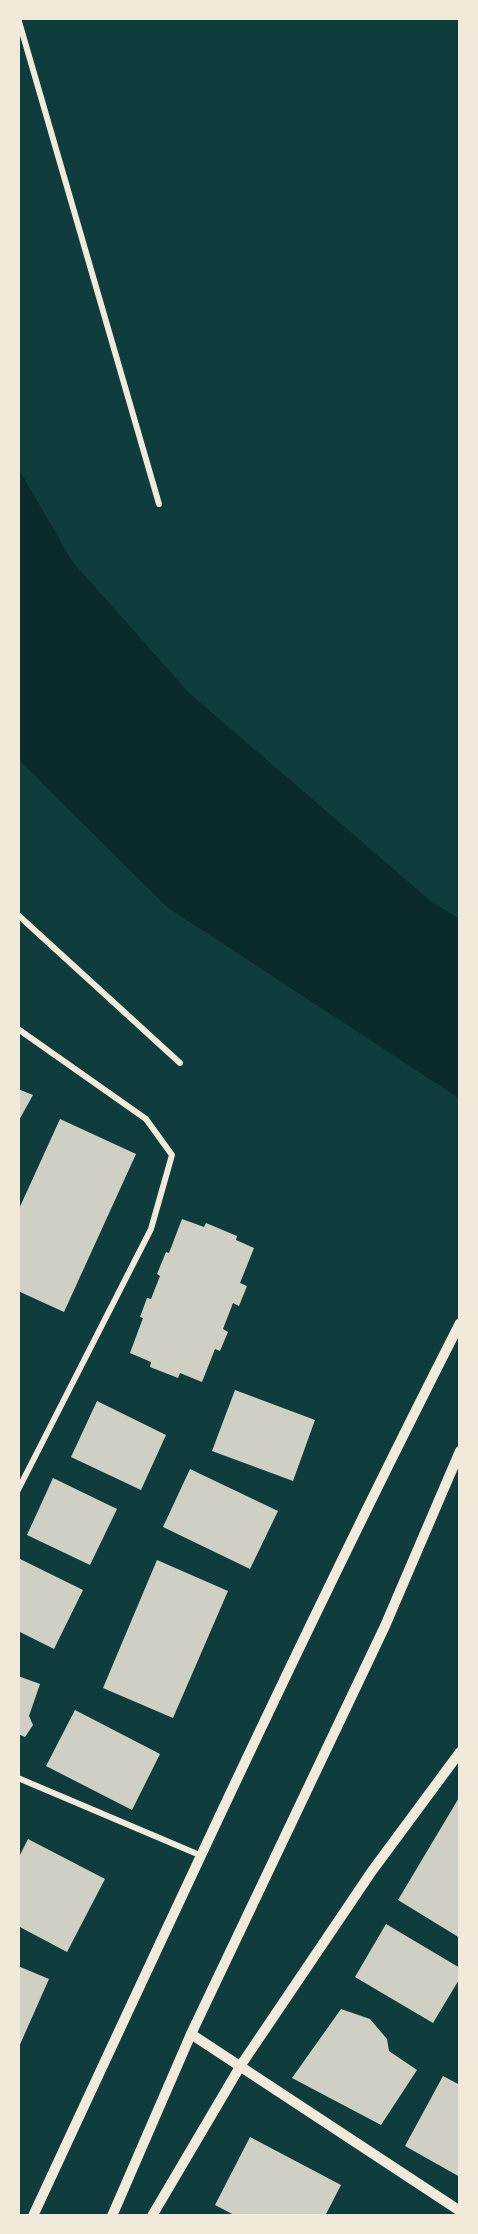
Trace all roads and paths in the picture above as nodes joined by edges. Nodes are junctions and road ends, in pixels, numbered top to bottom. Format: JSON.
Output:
{"nodes":[{"id":1,"x":18,"y":18,"type":"edge"},
{"id":2,"x":159,"y":504,"type":"dead end"},
{"id":3,"x":18,"y":915,"type":"edge"},
{"id":4,"x":18,"y":1029,"type":"edge"},
{"id":5,"x":180,"y":1063,"type":"dead end"},
{"id":6,"x":460,"y":1323,"type":"edge"},
{"id":7,"x":460,"y":1451,"type":"edge"},
{"id":8,"x":18,"y":1490,"type":"edge"},
{"id":9,"x":460,"y":1752,"type":"edge"},
{"id":10,"x":18,"y":1778,"type":"edge"},
{"id":11,"x":202,"y":1856,"type":"junction"},
{"id":12,"x":191,"y":2034,"type":"junction"},
{"id":13,"x":241,"y":2065,"type":"junction"},
{"id":14,"x":460,"y":2211,"type":"edge"},
{"id":15,"x":33,"y":2216,"type":"edge"},
{"id":16,"x":112,"y":2216,"type":"edge"},
{"id":17,"x":152,"y":2216,"type":"edge"}],
"edges":[{"from":1,"to":2,"type":"street"},
{"from":3,"to":5,"type":"street"},
{"from":4,"to":8,"type":"street"},
{"from":6,"to":11,"type":"street"},
{"from":7,"to":12,"type":"street"},
{"from":9,"to":13,"type":"street"},
{"from":10,"to":11,"type":"street"},
{"from":11,"to":15,"type":"street"},
{"from":12,"to":13,"type":"street"},
{"from":12,"to":16,"type":"street"},
{"from":13,"to":14,"type":"street"},
{"from":13,"to":17,"type":"street"}]}
